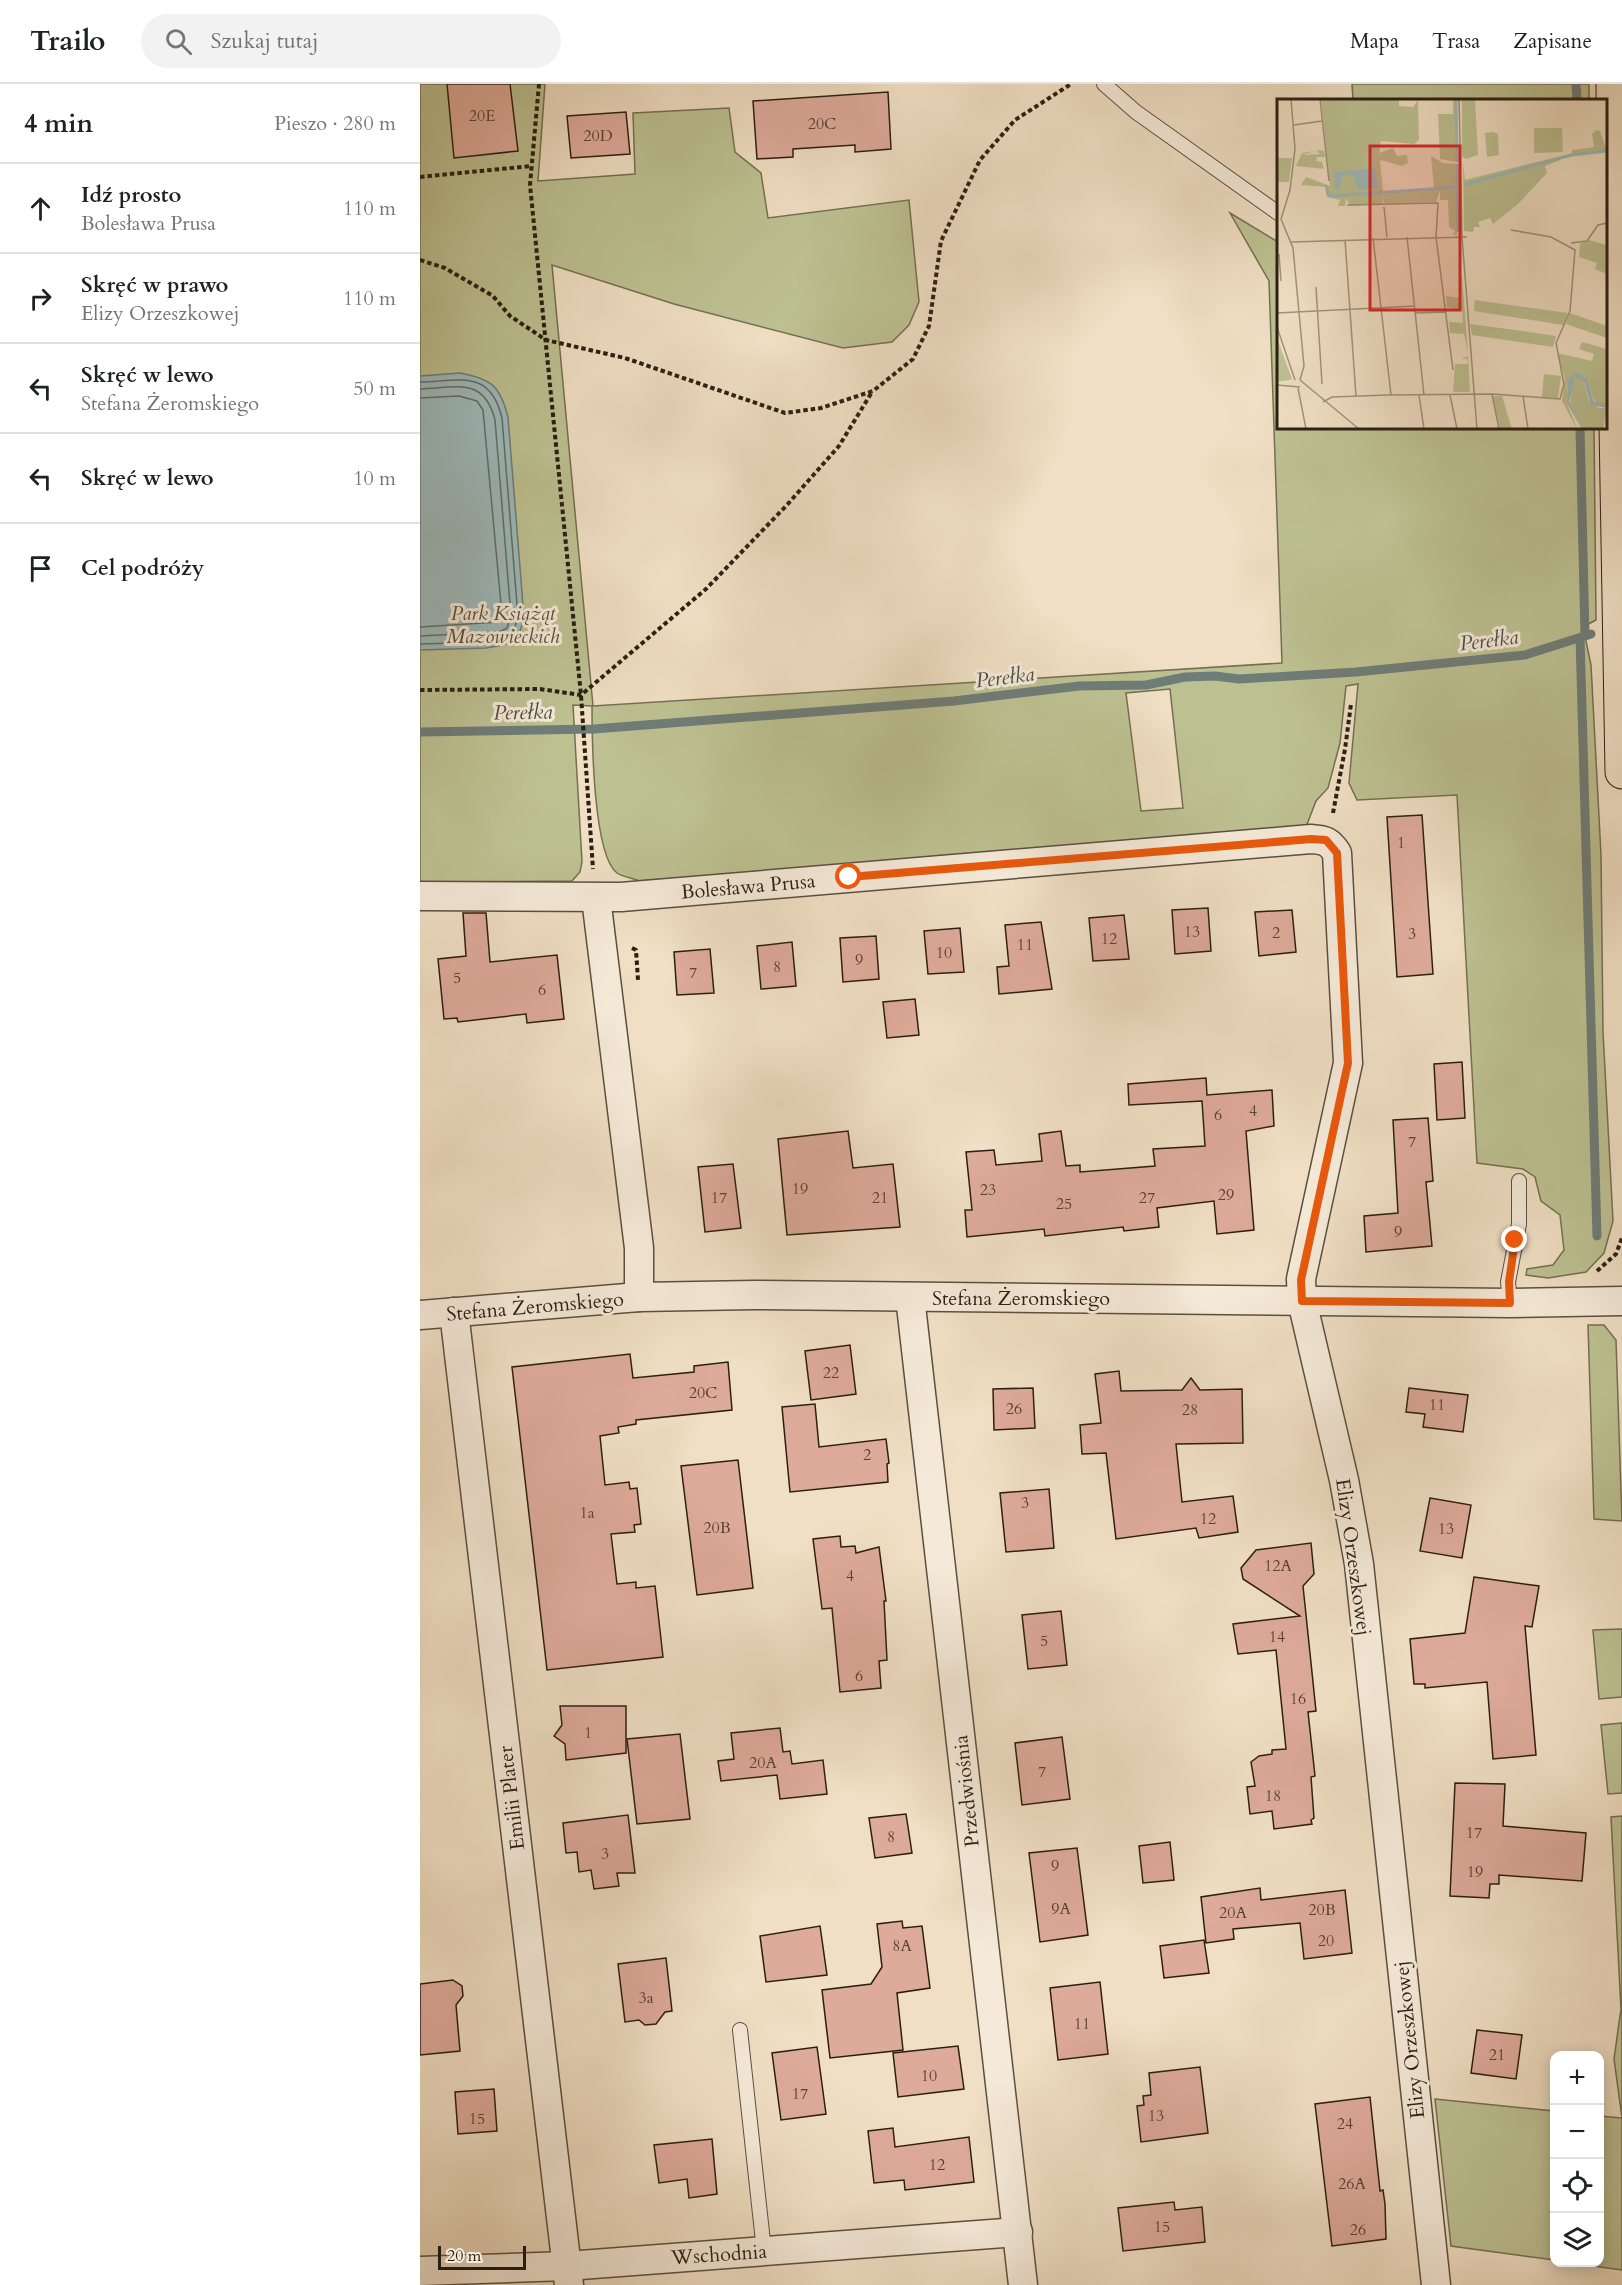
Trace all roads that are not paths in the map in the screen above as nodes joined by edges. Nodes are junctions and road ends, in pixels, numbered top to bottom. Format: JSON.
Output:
{"nodes":[{"id":1,"x":1104,"y":84,"type":"edge"},
{"id":2,"x":1613,"y":84,"type":"edge"},
{"id":3,"x":1277,"y":212,"type":"edge"},
{"id":4,"x":1618,"y":275,"type":"edge"},
{"id":5,"x":1610,"y":310,"type":"edge"},
{"id":6,"x":1622,"y":772,"type":"edge"},
{"id":7,"x":1326,"y":840,"type":"joint"},
{"id":8,"x":420,"y":896,"type":"edge"},
{"id":9,"x":596,"y":898,"type":"junction"},
{"id":10,"x":1519,"y":1181,"type":"dead end"},
{"id":11,"x":639,"y":1297,"type":"junction"},
{"id":12,"x":910,"y":1297,"type":"junction"},
{"id":13,"x":1302,"y":1301,"type":"junction"},
{"id":14,"x":1622,"y":1301,"type":"edge"},
{"id":15,"x":1510,"y":1303,"type":"junction"},
{"id":16,"x":454,"y":1312,"type":"junction"},
{"id":17,"x":420,"y":1315,"type":"edge"},
{"id":18,"x":740,"y":2030,"type":"dead end"},
{"id":19,"x":1017,"y":2232,"type":"junction"},
{"id":20,"x":764,"y":2251,"type":"junction"},
{"id":21,"x":420,"y":2271,"type":"edge"},
{"id":22,"x":568,"y":2276,"type":"edge"},
{"id":23,"x":1023,"y":2285,"type":"edge"},
{"id":24,"x":1436,"y":2285,"type":"edge"}],
"edges":[{"from":1,"to":3,"type":"lane"},
{"from":2,"to":4,"type":"main road"},
{"from":4,"to":5,"type":"main road"},
{"from":5,"to":6,"type":"main road"},
{"from":7,"to":9,"type":"street","name":"Bolesława Prusa"},
{"from":7,"to":13,"type":"street","name":"Elizy Orzeszkowej"},
{"from":8,"to":9,"type":"street","name":"Bolesława Prusa"},
{"from":9,"to":11,"type":"street"},
{"from":10,"to":15,"type":"lane"},
{"from":11,"to":12,"type":"street","name":"Stefana Żeromskiego"},
{"from":11,"to":16,"type":"street","name":"Stefana Żeromskiego"},
{"from":12,"to":13,"type":"street","name":"Stefana Żeromskiego"},
{"from":12,"to":19,"type":"street","name":"Przedwiośnia"},
{"from":13,"to":15,"type":"street","name":"Stefana Żeromskiego"},
{"from":13,"to":24,"type":"street","name":"Elizy Orzeszkowej"},
{"from":14,"to":15,"type":"street","name":"Stefana Żeromskiego"},
{"from":16,"to":17,"type":"street","name":"Stefana Żeromskiego"},
{"from":16,"to":22,"type":"street","name":"Emilii Plater"},
{"from":18,"to":20,"type":"lane"},
{"from":19,"to":20,"type":"street","name":"Wschodnia"},
{"from":19,"to":23,"type":"street","name":"Przedwiośnia"},
{"from":20,"to":22,"type":"street","name":"Wschodnia"},
{"from":21,"to":22,"type":"street","name":"Wschodnia"}]}
